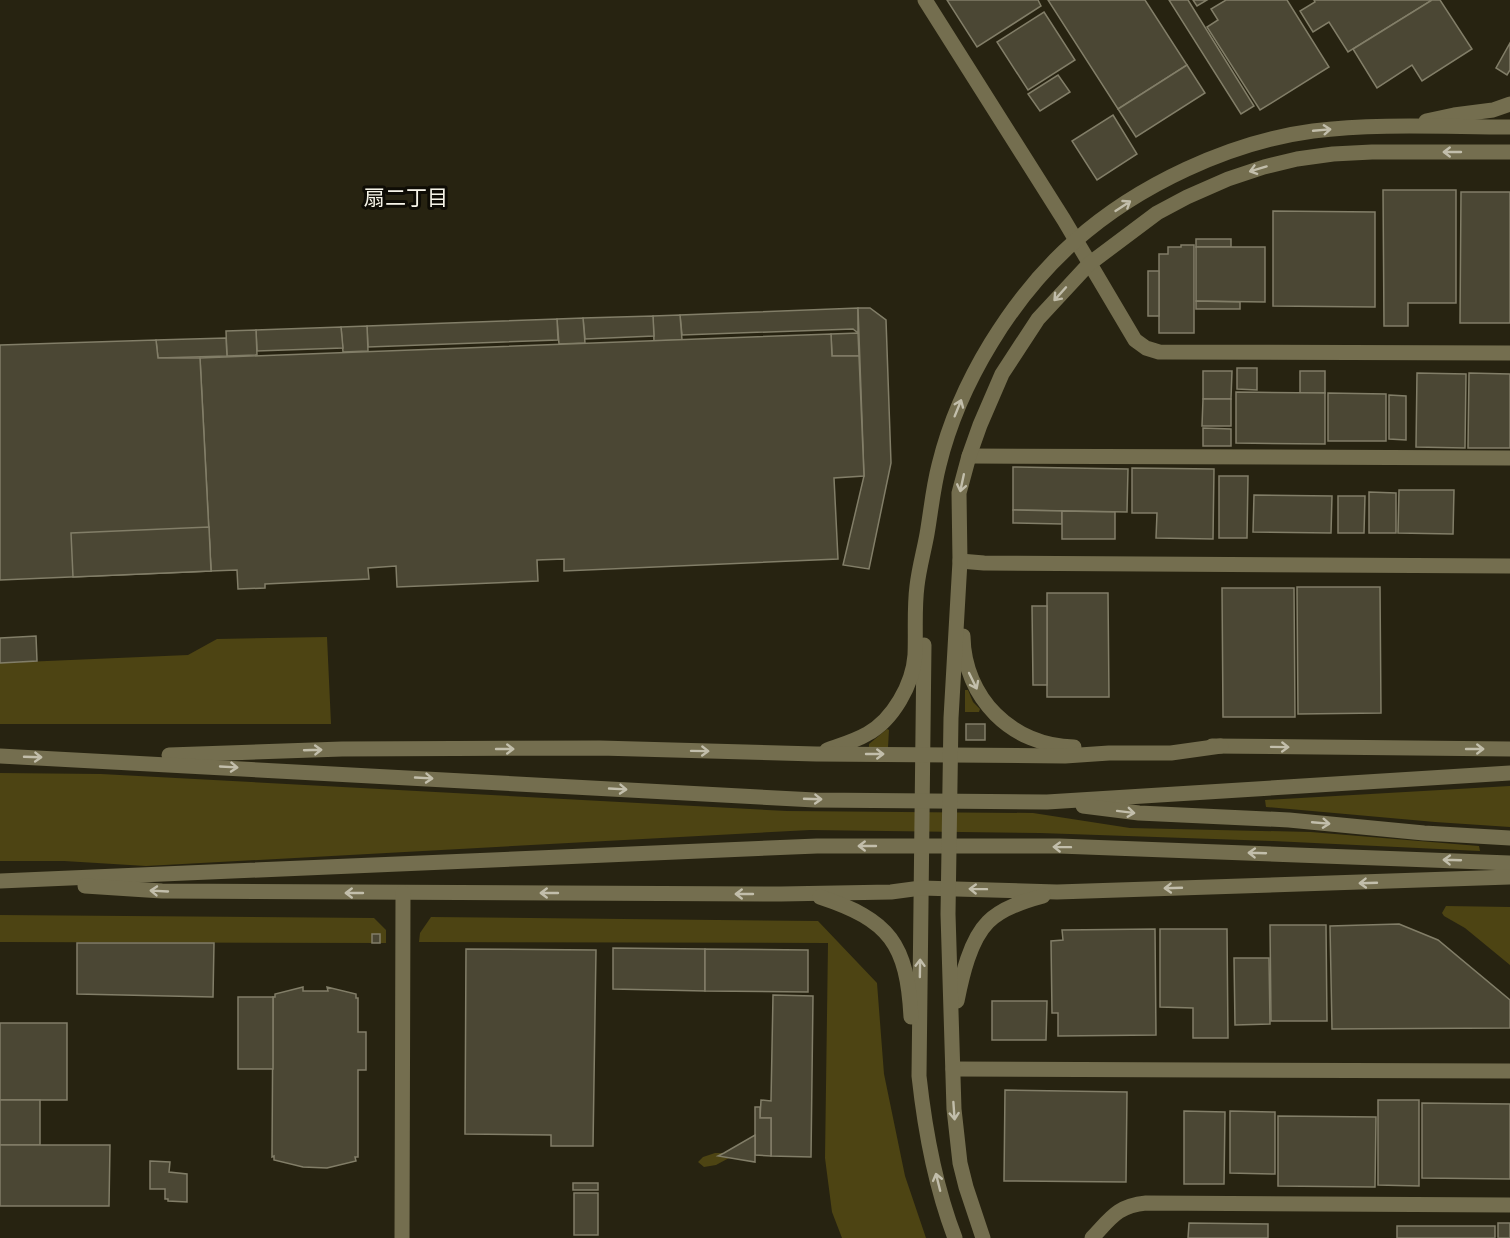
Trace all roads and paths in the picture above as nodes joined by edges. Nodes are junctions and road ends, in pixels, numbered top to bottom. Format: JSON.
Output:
{"nodes":[{"id":1,"x":925,"y":0,"type":"edge"},
{"id":2,"x":1510,"y":104,"type":"edge"},
{"id":3,"x":1400,"y":126,"type":"junction"},
{"id":4,"x":1510,"y":127,"type":"edge"},
{"id":5,"x":1510,"y":152,"type":"edge"},
{"id":6,"x":1076,"y":240,"type":"junction"},
{"id":7,"x":1089,"y":264,"type":"junction"},
{"id":8,"x":1510,"y":352,"type":"edge"},
{"id":9,"x":969,"y":456,"type":"junction"},
{"id":10,"x":1510,"y":458,"type":"edge"},
{"id":11,"x":925,"y":546,"type":"junction"},
{"id":12,"x":960,"y":561,"type":"junction"},
{"id":13,"x":1510,"y":566,"type":"edge"},
{"id":14,"x":956,"y":605,"type":"junction"},
{"id":15,"x":1221,"y":746,"type":"junction"},
{"id":16,"x":1510,"y":749,"type":"edge"},
{"id":17,"x":816,"y":754,"type":"junction"},
{"id":18,"x":923,"y":754,"type":"junction"},
{"id":19,"x":951,"y":755,"type":"junction"},
{"id":20,"x":0,"y":756,"type":"edge"},
{"id":21,"x":66,"y":758,"type":"junction"},
{"id":22,"x":1510,"y":773,"type":"edge"},
{"id":23,"x":1047,"y":802,"type":"junction"},
{"id":24,"x":1510,"y":838,"type":"edge"},
{"id":25,"x":1510,"y":863,"type":"edge"},
{"id":26,"x":1510,"y":877,"type":"edge"},
{"id":27,"x":3,"y":881,"type":"edge"},
{"id":28,"x":921,"y":888,"type":"junction"},
{"id":29,"x":949,"y":889,"type":"junction"},
{"id":30,"x":1057,"y":892,"type":"junction"},
{"id":31,"x":403,"y":893,"type":"junction"},
{"id":32,"x":782,"y":894,"type":"junction"},
{"id":33,"x":953,"y":1024,"type":"junction"},
{"id":34,"x":953,"y":1069,"type":"junction"},
{"id":35,"x":1510,"y":1071,"type":"edge"},
{"id":36,"x":919,"y":1076,"type":"junction"},
{"id":37,"x":1510,"y":1205,"type":"edge"},
{"id":38,"x":402,"y":1238,"type":"edge"},
{"id":39,"x":955,"y":1238,"type":"edge"},
{"id":40,"x":983,"y":1238,"type":"edge"},
{"id":41,"x":1092,"y":1238,"type":"edge"}],
"edges":[{"from":1,"to":6,"type":"street"},
{"from":2,"to":3,"type":"street"},
{"from":3,"to":4,"type":"street"},
{"from":6,"to":3,"type":"street","one_way":true},
{"from":5,"to":7,"type":"street","one_way":true},
{"from":6,"to":7,"type":"street"},
{"from":11,"to":6,"type":"street","one_way":true},
{"from":7,"to":8,"type":"street"},
{"from":7,"to":9,"type":"street","one_way":true},
{"from":9,"to":10,"type":"street"},
{"from":9,"to":12,"type":"street","one_way":true},
{"from":11,"to":17,"type":"street"},
{"from":11,"to":18,"type":"street"},
{"from":12,"to":13,"type":"street"},
{"from":12,"to":14,"type":"street"},
{"from":14,"to":15,"type":"street","one_way":true},
{"from":14,"to":19,"type":"street"},
{"from":15,"to":16,"type":"street","one_way":true},
{"from":15,"to":19,"type":"street"},
{"from":17,"to":18,"type":"street","one_way":true},
{"from":21,"to":17,"type":"street","one_way":true},
{"from":18,"to":19,"type":"street"},
{"from":18,"to":28,"type":"street"},
{"from":19,"to":29,"type":"street"},
{"from":20,"to":21,"type":"street","one_way":true},
{"from":21,"to":23,"type":"street","one_way":true},
{"from":22,"to":23,"type":"street"},
{"from":23,"to":24,"type":"street","one_way":true},
{"from":25,"to":27,"type":"street","one_way":true},
{"from":26,"to":30,"type":"street","one_way":true},
{"from":31,"to":27,"type":"street","one_way":true},
{"from":28,"to":29,"type":"street"},
{"from":28,"to":32,"type":"street"},
{"from":36,"to":28,"type":"street","one_way":true},
{"from":30,"to":29,"type":"street","one_way":true},
{"from":29,"to":33,"type":"street"},
{"from":30,"to":33,"type":"street"},
{"from":32,"to":31,"type":"street","one_way":true},
{"from":31,"to":38,"type":"street"},
{"from":32,"to":36,"type":"street"},
{"from":33,"to":34,"type":"street"},
{"from":34,"to":35,"type":"street"},
{"from":34,"to":40,"type":"street","one_way":true},
{"from":39,"to":36,"type":"street","one_way":true},
{"from":37,"to":41,"type":"street"}]}
